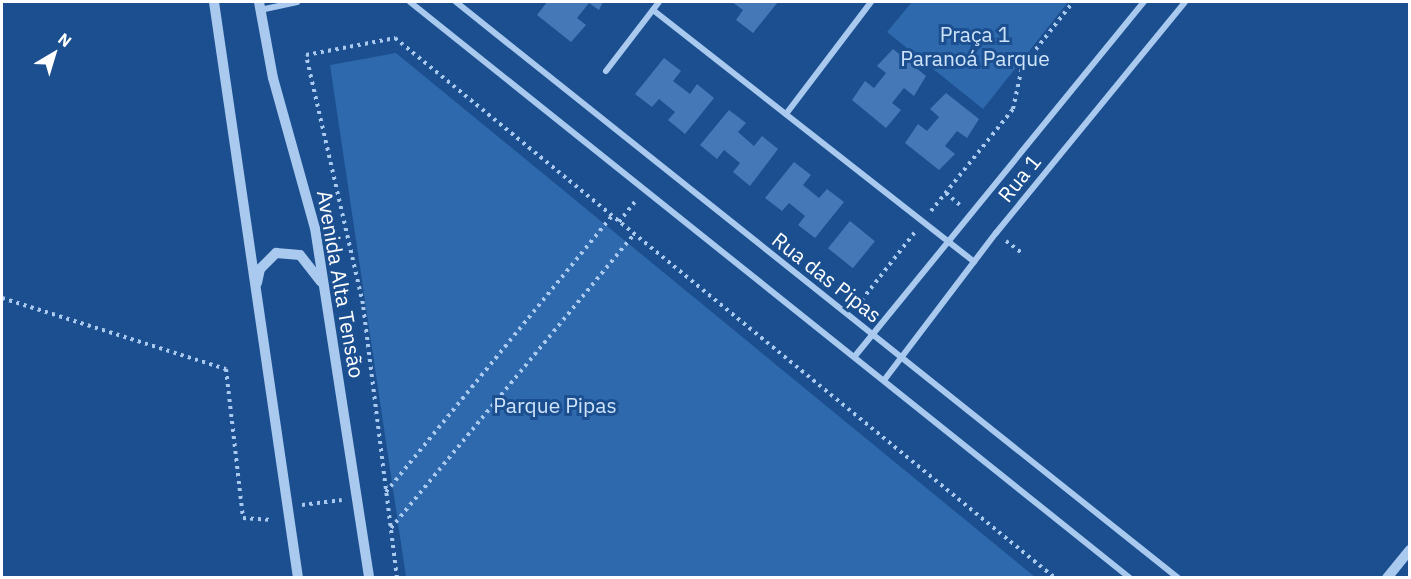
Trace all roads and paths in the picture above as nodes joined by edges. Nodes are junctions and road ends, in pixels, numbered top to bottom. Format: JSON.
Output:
{"nodes":[{"id":1,"x":214,"y":2,"type":"edge"},
{"id":2,"x":297,"y":2,"type":"edge"},
{"id":3,"x":410,"y":2,"type":"edge"},
{"id":4,"x":456,"y":2,"type":"edge"},
{"id":5,"x":659,"y":2,"type":"edge"},
{"id":6,"x":872,"y":2,"type":"edge"},
{"id":7,"x":1073,"y":2,"type":"edge"},
{"id":8,"x":1144,"y":2,"type":"edge"},
{"id":9,"x":1185,"y":2,"type":"edge"},
{"id":10,"x":259,"y":6,"type":"edge"},
{"id":11,"x":653,"y":10,"type":"junction"},
{"id":12,"x":606,"y":71,"type":"dead end"},
{"id":13,"x":786,"y":114,"type":"junction"},
{"id":14,"x":645,"y":189,"type":"junction"},
{"id":15,"x":946,"y":193,"type":"junction"},
{"id":16,"x":970,"y":213,"type":"junction"},
{"id":17,"x":612,"y":216,"type":"junction"},
{"id":18,"x":619,"y":222,"type":"junction"},
{"id":19,"x":922,"y":222,"type":"junction"},
{"id":20,"x":634,"y":234,"type":"junction"},
{"id":21,"x":947,"y":241,"type":"junction"},
{"id":22,"x":974,"y":262,"type":"junction"},
{"id":23,"x":325,"y":287,"type":"junction"},
{"id":24,"x":255,"y":292,"type":"junction"},
{"id":25,"x":2,"y":298,"type":"edge"},
{"id":26,"x":847,"y":299,"type":"dead end"},
{"id":27,"x":873,"y":334,"type":"junction"},
{"id":28,"x":855,"y":356,"type":"junction"},
{"id":29,"x":902,"y":357,"type":"junction"},
{"id":30,"x":885,"y":379,"type":"junction"},
{"id":31,"x":386,"y":493,"type":"junction"},
{"id":32,"x":357,"y":498,"type":"junction"},
{"id":33,"x":287,"y":506,"type":"junction"},
{"id":34,"x":289,"y":521,"type":"junction"},
{"id":35,"x":390,"y":528,"type":"junction"},
{"id":36,"x":1410,"y":550,"type":"edge"},
{"id":37,"x":298,"y":578,"type":"edge"},
{"id":38,"x":369,"y":578,"type":"edge"},
{"id":39,"x":397,"y":578,"type":"edge"},
{"id":40,"x":1055,"y":578,"type":"edge"},
{"id":41,"x":1130,"y":578,"type":"edge"},
{"id":42,"x":1178,"y":578,"type":"edge"},
{"id":43,"x":1388,"y":578,"type":"edge"}],
"edges":[{"from":1,"to":24,"type":"street"},
{"from":2,"to":10,"type":"street"},
{"from":3,"to":14,"type":"street","name":"Rua das Pipas"},
{"from":4,"to":27,"type":"street","name":"Rua das Pipas"},
{"from":5,"to":11,"type":"street"},
{"from":6,"to":13,"type":"street"},
{"from":7,"to":15,"type":"path"},
{"from":8,"to":16,"type":"street","name":"Rua 1"},
{"from":9,"to":22,"type":"street","name":"Rua 1"},
{"from":10,"to":23,"type":"street","name":"Avenida Alta Tensão"},
{"from":11,"to":12,"type":"street"},
{"from":11,"to":13,"type":"street"},
{"from":13,"to":19,"type":"street"},
{"from":14,"to":18,"type":"path"},
{"from":14,"to":28,"type":"street","name":"Rua das Pipas"},
{"from":15,"to":16,"type":"path"},
{"from":15,"to":19,"type":"path"},
{"from":16,"to":21,"type":"street","name":"Rua 1"},
{"from":17,"to":18,"type":"path"},
{"from":17,"to":31,"type":"path"},
{"from":17,"to":31,"type":"path"},
{"from":18,"to":20,"type":"path"},
{"from":19,"to":21,"type":"street"},
{"from":19,"to":26,"type":"path"},
{"from":20,"to":35,"type":"path"},
{"from":20,"to":40,"type":"path"},
{"from":21,"to":22,"type":"street"},
{"from":21,"to":27,"type":"street","name":"Rua 1"},
{"from":22,"to":29,"type":"street","name":"Rua 1"},
{"from":23,"to":24,"type":"street"},
{"from":23,"to":32,"type":"street","name":"Avenida Alta Tensão"},
{"from":24,"to":33,"type":"street"},
{"from":25,"to":34,"type":"path"},
{"from":27,"to":28,"type":"street","name":"Rua 1"},
{"from":27,"to":29,"type":"street","name":"Rua das Pipas"},
{"from":28,"to":30,"type":"street","name":"Rua das Pipas"},
{"from":29,"to":30,"type":"street","name":"Rua 1"},
{"from":29,"to":42,"type":"street","name":"Rua das Pipas"},
{"from":30,"to":41,"type":"street","name":"Rua das Pipas"},
{"from":31,"to":35,"type":"path"},
{"from":32,"to":33,"type":"path"},
{"from":32,"to":38,"type":"street","name":"Avenida Alta Tensão"},
{"from":33,"to":34,"type":"street"},
{"from":34,"to":37,"type":"street"},
{"from":35,"to":39,"type":"path"},
{"from":36,"to":43,"type":"street"}]}
